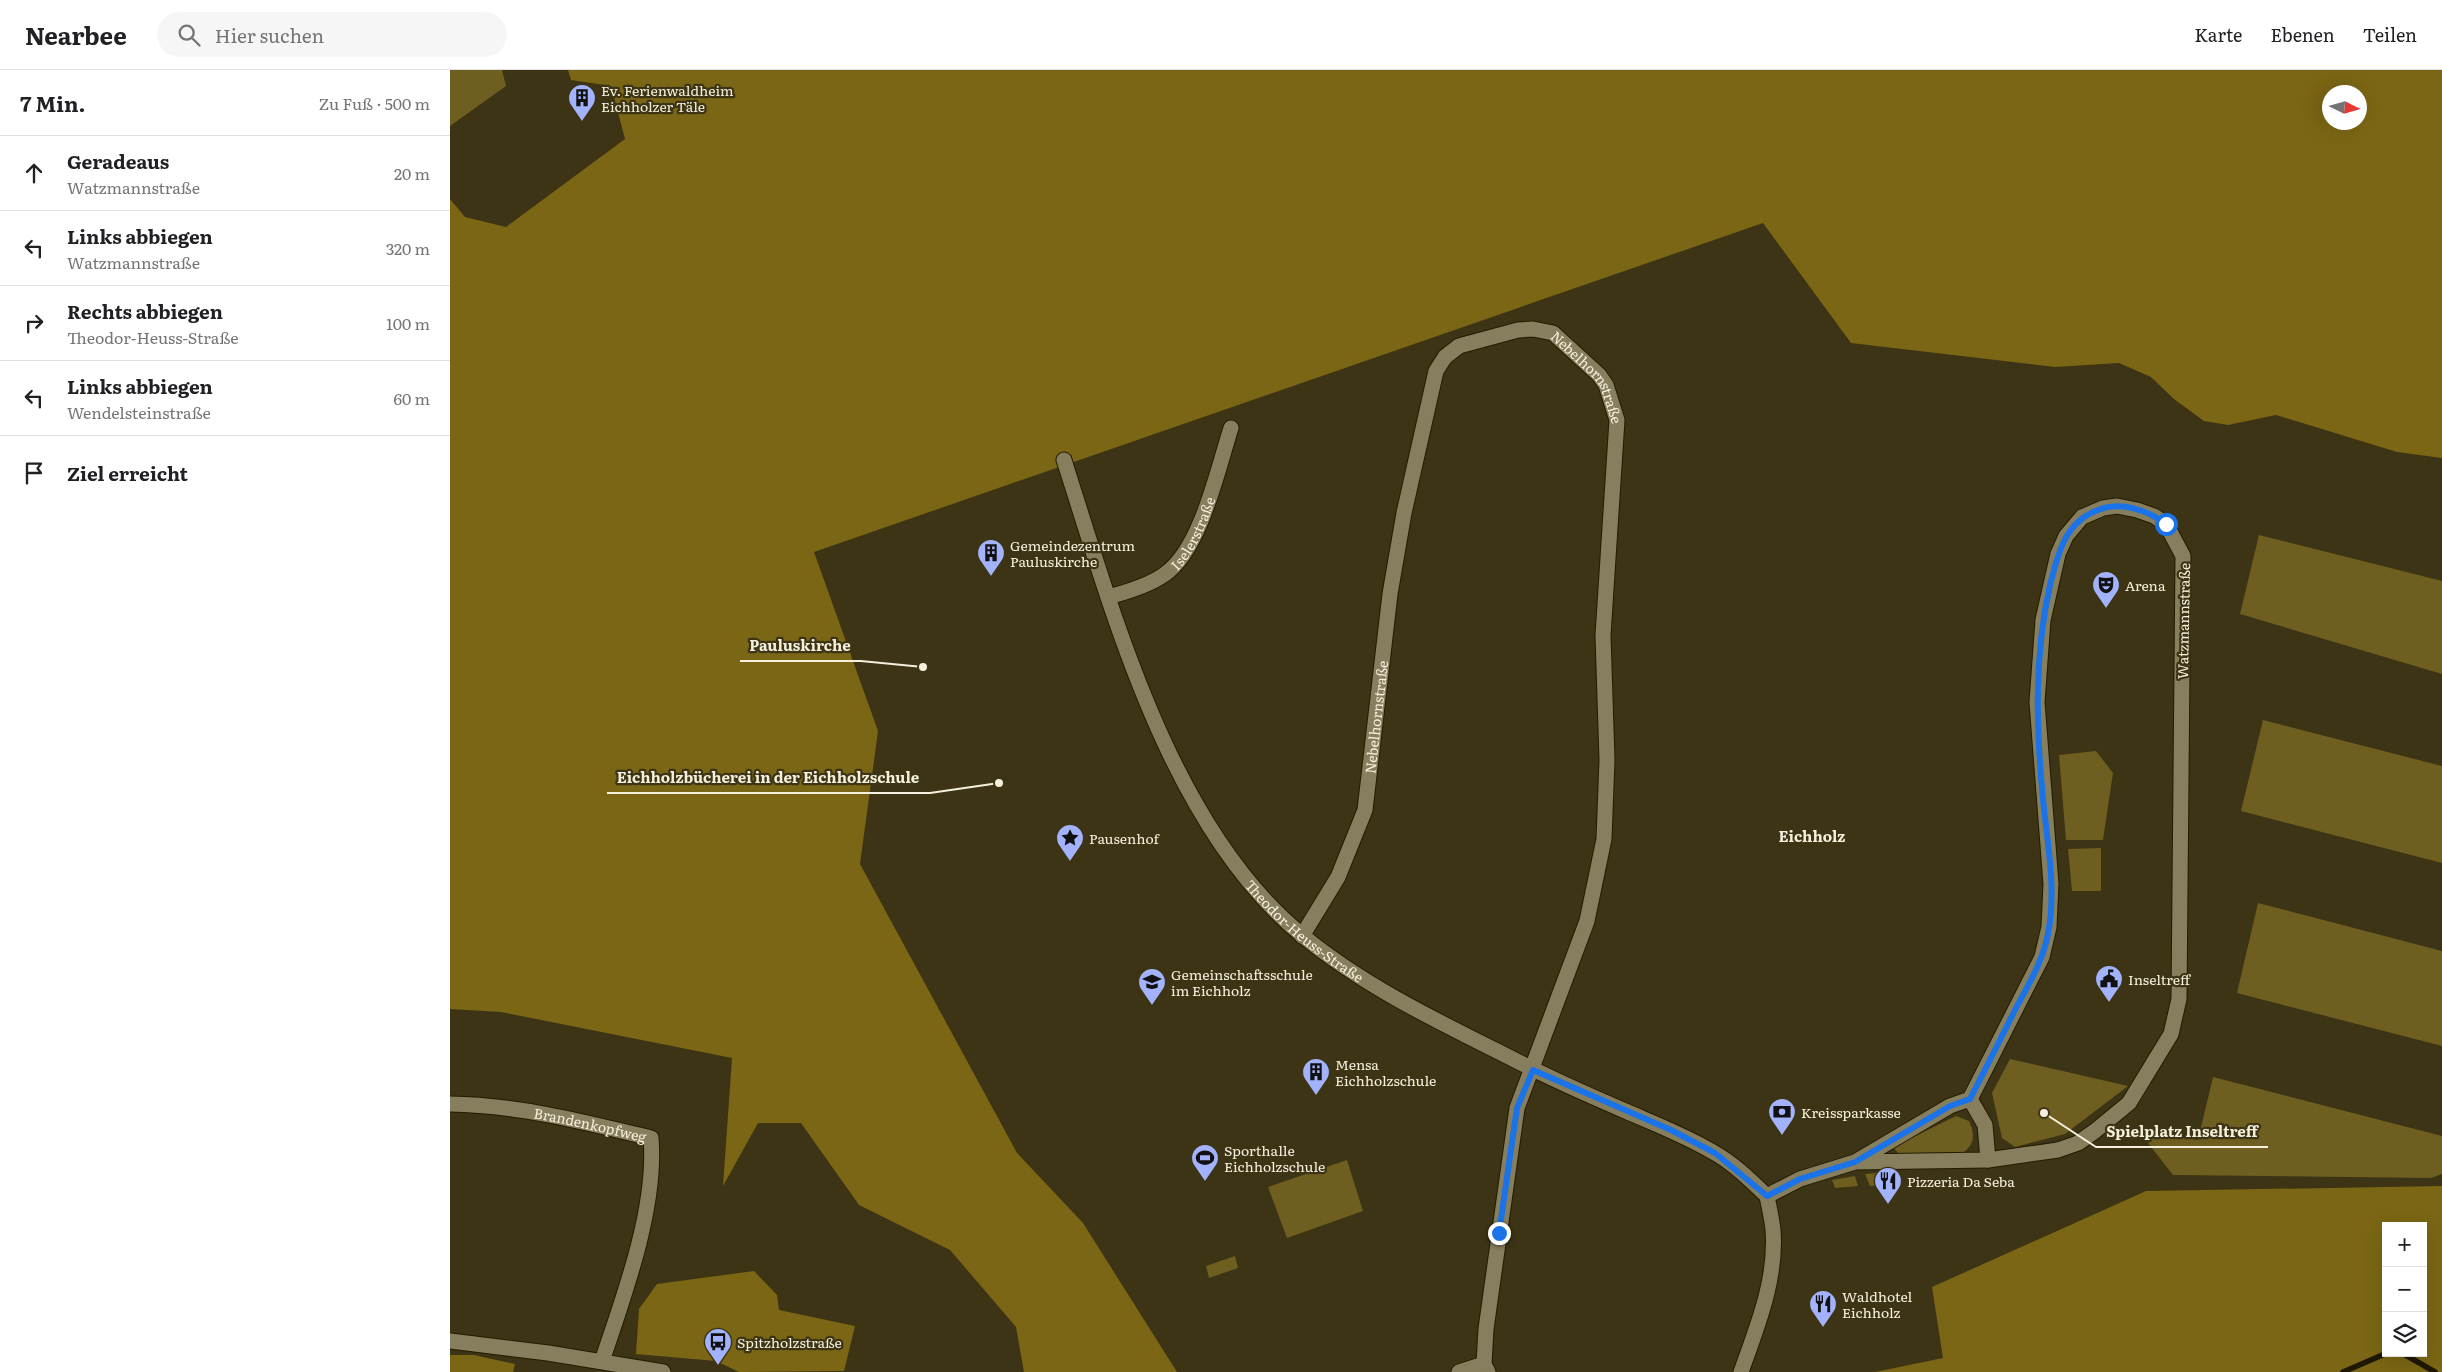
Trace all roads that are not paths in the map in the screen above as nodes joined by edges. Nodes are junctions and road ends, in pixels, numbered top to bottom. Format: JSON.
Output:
{"nodes":[{"id":1,"x":1231,"y":428,"type":"dead end"},
{"id":2,"x":1064,"y":460,"type":"dead end"},
{"id":3,"x":1108,"y":597,"type":"junction"},
{"id":4,"x":1302,"y":936,"type":"junction"},
{"id":5,"x":1533,"y":1070,"type":"junction"},
{"id":6,"x":1970,"y":1099,"type":"junction"},
{"id":7,"x":450,"y":1104,"type":"edge"},
{"id":8,"x":1988,"y":1160,"type":"junction"},
{"id":9,"x":1855,"y":1162,"type":"junction"},
{"id":10,"x":1767,"y":1196,"type":"junction"},
{"id":11,"x":450,"y":1341,"type":"edge"},
{"id":12,"x":602,"y":1361,"type":"junction"},
{"id":13,"x":1486,"y":1368,"type":"edge"},
{"id":14,"x":663,"y":1372,"type":"edge"},
{"id":15,"x":1459,"y":1372,"type":"edge"},
{"id":16,"x":1741,"y":1372,"type":"edge"}],
"edges":[{"from":1,"to":3,"type":"street","name":"Iselerstraße"},
{"from":2,"to":3,"type":"street","name":"Theodor-Heuss-Straße"},
{"from":3,"to":4,"type":"street","name":"Theodor-Heuss-Straße"},
{"from":4,"to":5,"type":"street","name":"Theodor-Heuss-Straße"},
{"from":4,"to":5,"type":"street","name":"Nebelhornstraße"},
{"from":5,"to":10,"type":"street","name":"Theodor-Heuss-Straße"},
{"from":5,"to":13,"type":"street","name":"Nebelhornstraße"},
{"from":6,"to":8,"type":"street"},
{"from":6,"to":8,"type":"street","name":"Watzmannstraße"},
{"from":6,"to":9,"type":"street","name":"Watzmannstraße"},
{"from":7,"to":12,"type":"street","name":"Brandenkopfweg"},
{"from":8,"to":9,"type":"street","name":"Watzmannstraße"},
{"from":9,"to":10,"type":"street","name":"Watzmannstraße"},
{"from":10,"to":16,"type":"street"},
{"from":11,"to":12,"type":"street"},
{"from":12,"to":14,"type":"street"},
{"from":13,"to":15,"type":"street"}]}
